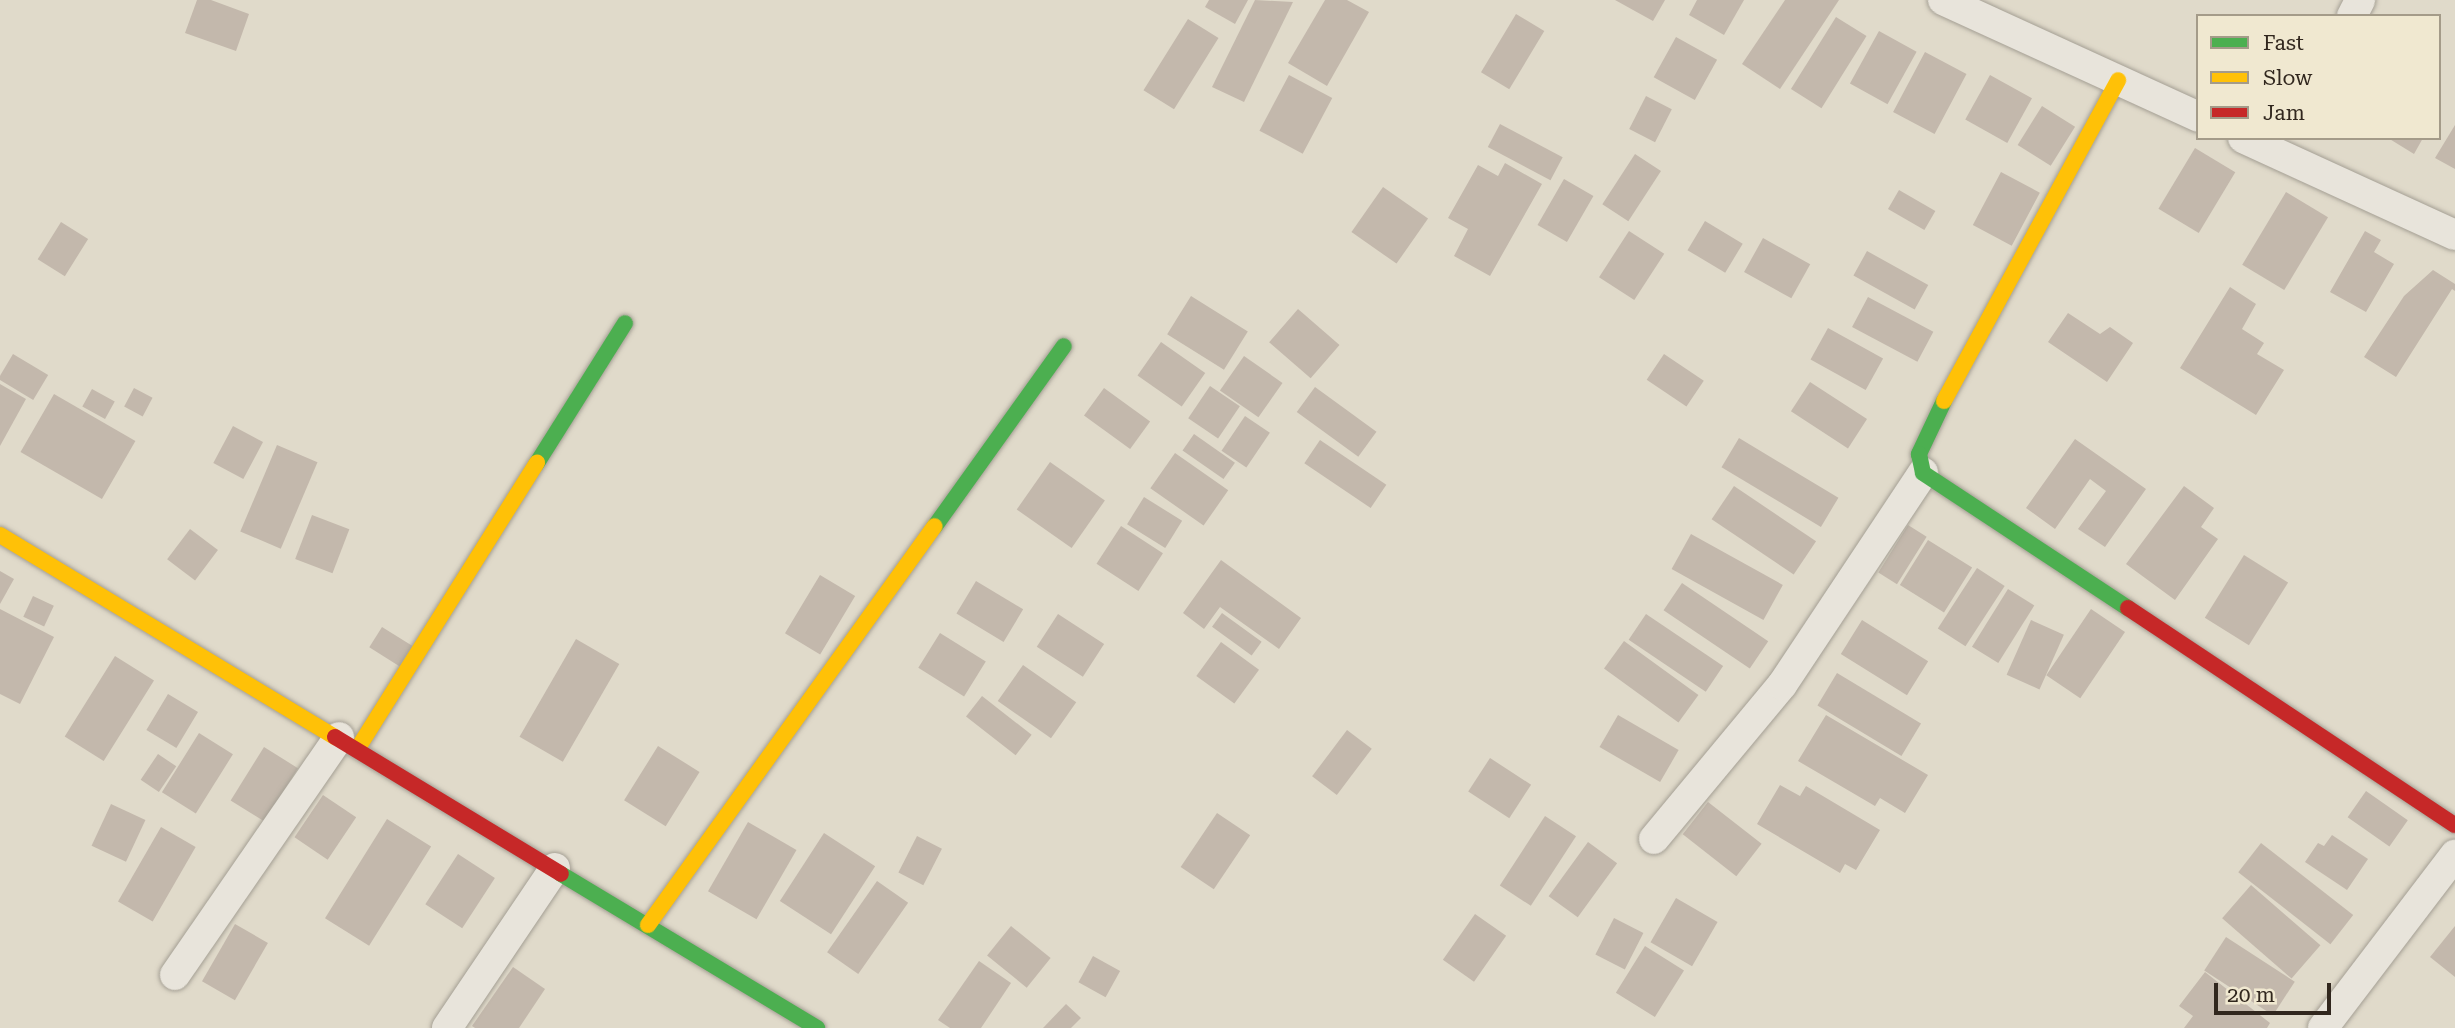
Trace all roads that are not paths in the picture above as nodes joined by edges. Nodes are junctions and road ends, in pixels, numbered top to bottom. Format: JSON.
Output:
{"nodes":[{"id":1,"x":1943,"y":0,"type":"edge"},
{"id":2,"x":2118,"y":80,"type":"junction"},
{"id":3,"x":2196,"y":116,"type":"edge"},
{"id":4,"x":2252,"y":140,"type":"edge"},
{"id":5,"x":2284,"y":147,"type":"edge"},
{"id":6,"x":2455,"y":235,"type":"edge"},
{"id":7,"x":625,"y":323,"type":"dead end"},
{"id":8,"x":1064,"y":346,"type":"dead end"},
{"id":9,"x":1923,"y":473,"type":"junction"},
{"id":10,"x":0,"y":535,"type":"edge"},
{"id":11,"x":348,"y":743,"type":"junction"},
{"id":12,"x":2455,"y":825,"type":"edge"},
{"id":13,"x":1654,"y":839,"type":"dead end"},
{"id":14,"x":2455,"y":855,"type":"edge"},
{"id":15,"x":555,"y":868,"type":"junction"},
{"id":16,"x":648,"y":925,"type":"junction"},
{"id":17,"x":174,"y":975,"type":"dead end"},
{"id":18,"x":447,"y":1028,"type":"edge"},
{"id":19,"x":817,"y":1028,"type":"edge"},
{"id":20,"x":2323,"y":1028,"type":"edge"}],
"edges":[{"from":1,"to":2,"type":"street"},
{"from":2,"to":3,"type":"street"},
{"from":2,"to":9,"type":"street"},
{"from":4,"to":5,"type":"street"},
{"from":5,"to":6,"type":"street"},
{"from":7,"to":11,"type":"street"},
{"from":8,"to":16,"type":"street"},
{"from":9,"to":12,"type":"street"},
{"from":9,"to":13,"type":"street"},
{"from":10,"to":11,"type":"street"},
{"from":11,"to":15,"type":"street"},
{"from":11,"to":17,"type":"street"},
{"from":14,"to":20,"type":"street"},
{"from":15,"to":16,"type":"street"},
{"from":15,"to":18,"type":"street"},
{"from":16,"to":19,"type":"street"}]}
